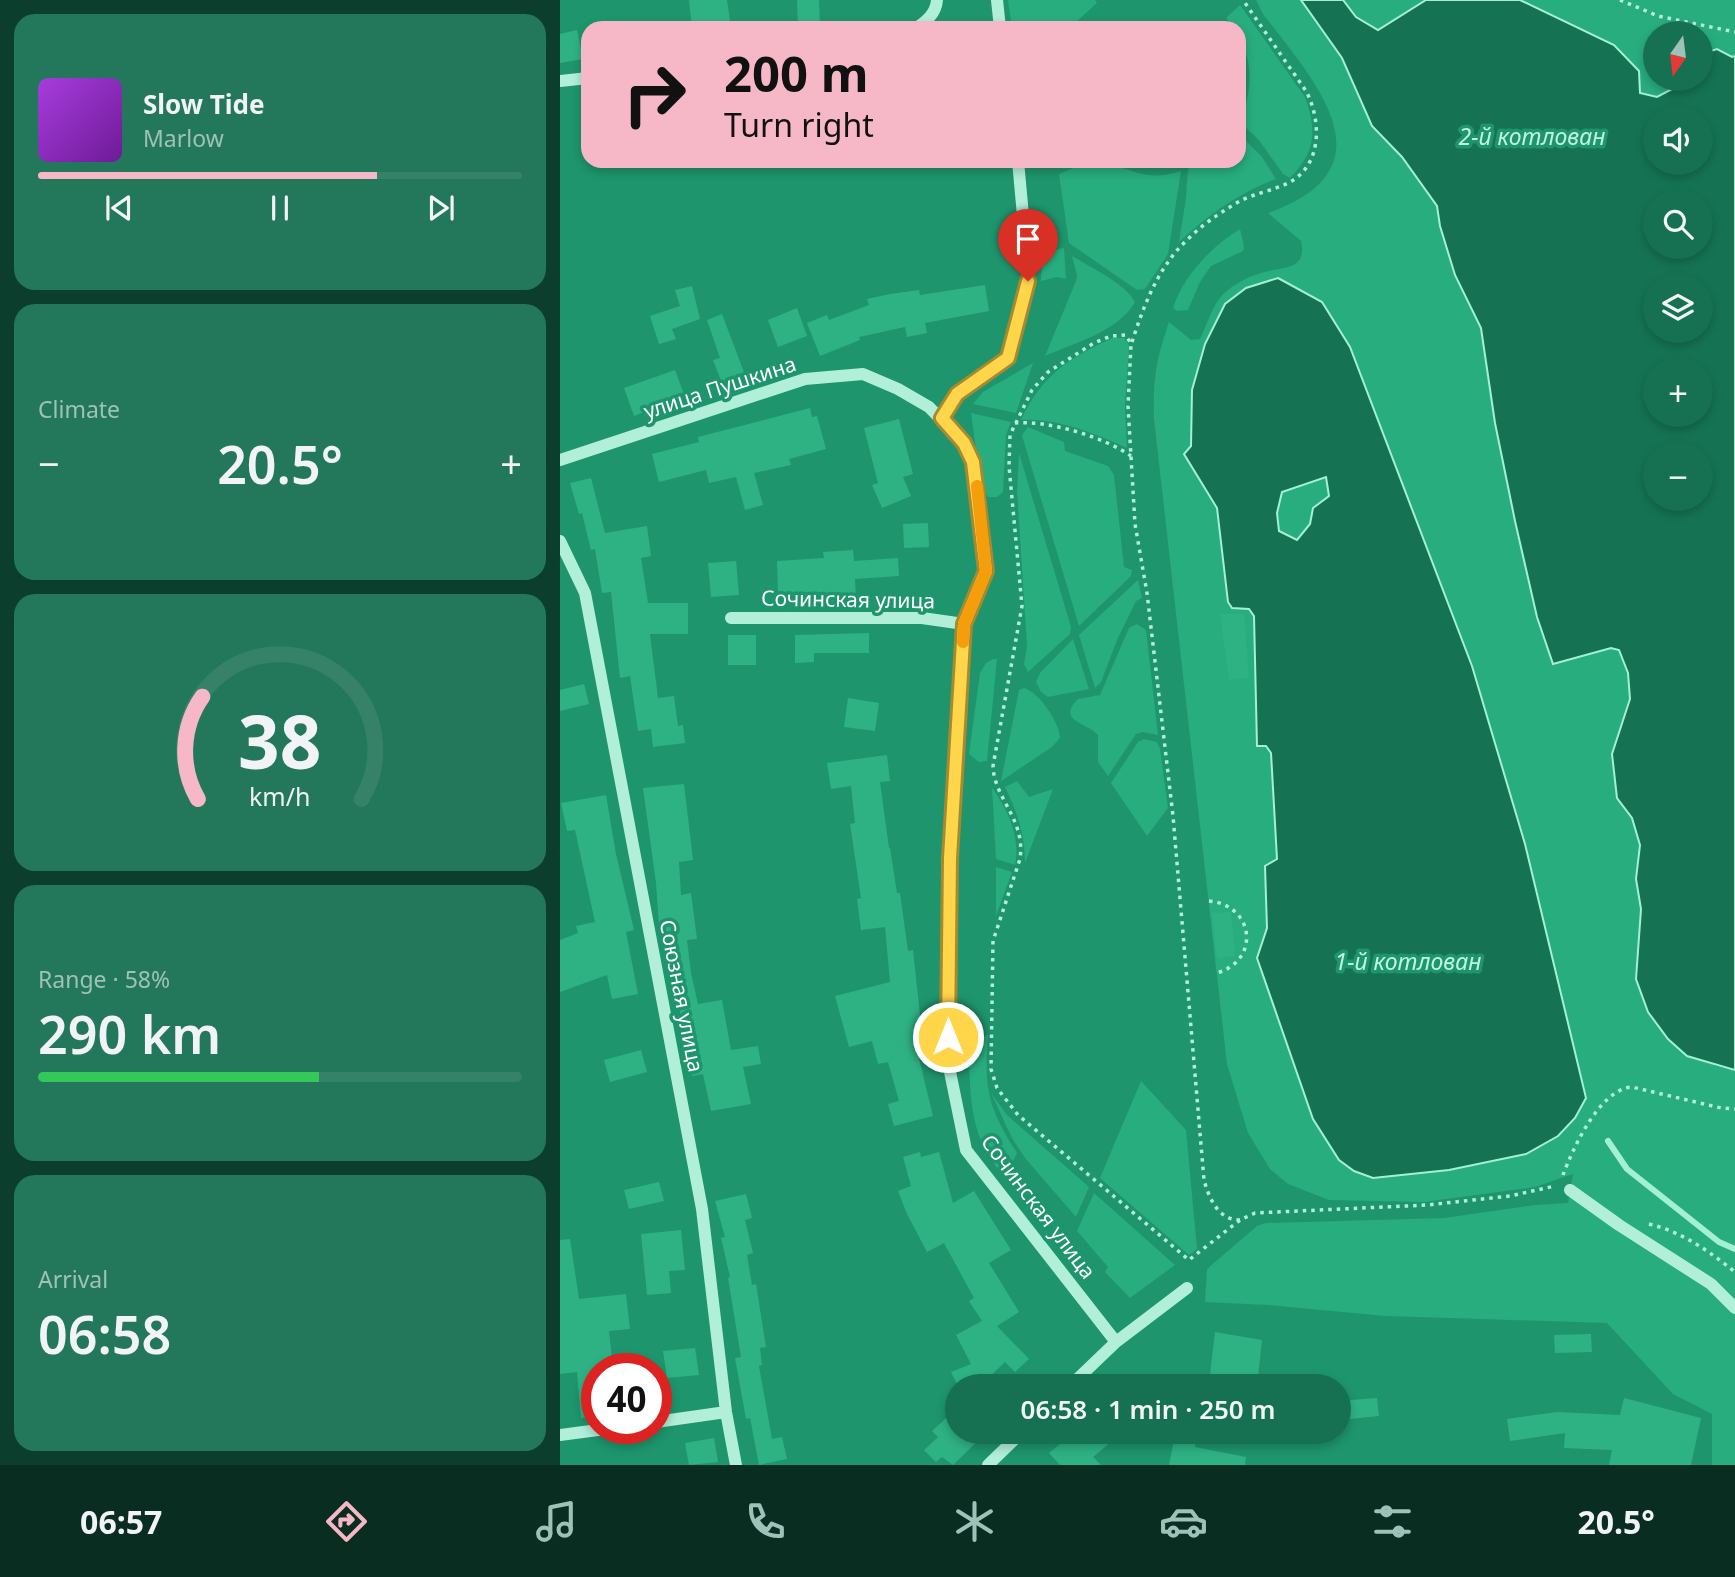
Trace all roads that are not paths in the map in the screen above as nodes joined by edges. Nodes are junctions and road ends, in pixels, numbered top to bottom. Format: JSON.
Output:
{"nodes":[{"id":1,"x":997,"y":0,"type":"edge"},
{"id":2,"x":936,"y":4,"type":"edge"},
{"id":3,"x":926,"y":21,"type":"edge"},
{"id":4,"x":999,"y":21,"type":"edge"},
{"id":5,"x":581,"y":79,"type":"edge"},
{"id":6,"x":560,"y":81,"type":"edge"},
{"id":7,"x":1019,"y":168,"type":"edge"},
{"id":8,"x":929,"y":407,"type":"joint"},
{"id":9,"x":942,"y":418,"type":"junction"},
{"id":10,"x":560,"y":460,"type":"edge"},
{"id":11,"x":560,"y":541,"type":"edge"},
{"id":12,"x":732,"y":618,"type":"dead end"},
{"id":13,"x":964,"y":624,"type":"junction"},
{"id":14,"x":1564,"y":1187,"type":"road end"},
{"id":15,"x":1186,"y":1288,"type":"dead end"},
{"id":16,"x":1735,"y":1308,"type":"edge"},
{"id":17,"x":1116,"y":1342,"type":"junction"},
{"id":18,"x":1083,"y":1374,"type":"edge"},
{"id":19,"x":726,"y":1412,"type":"junction"},
{"id":20,"x":672,"y":1420,"type":"edge"},
{"id":21,"x":581,"y":1433,"type":"edge"},
{"id":22,"x":560,"y":1436,"type":"edge"},
{"id":23,"x":1010,"y":1444,"type":"edge"},
{"id":24,"x":736,"y":1465,"type":"edge"},
{"id":25,"x":988,"y":1465,"type":"edge"}],
"edges":[{"from":1,"to":4,"type":"street"},
{"from":2,"to":3,"type":"street"},
{"from":5,"to":6,"type":"street"},
{"from":7,"to":9,"type":"street"},
{"from":8,"to":9,"type":"street","name":"Сочинская улица"},
{"from":8,"to":10,"type":"street","name":"улица Пушкина"},
{"from":9,"to":13,"type":"street","name":"Сочинская улица"},
{"from":11,"to":19,"type":"street","name":"Союзная улица"},
{"from":12,"to":13,"type":"street","name":"Сочинская улица"},
{"from":13,"to":17,"type":"street","name":"Сочинская улица"},
{"from":14,"to":16,"type":"street"},
{"from":15,"to":17,"type":"street"},
{"from":17,"to":18,"type":"street"},
{"from":19,"to":20,"type":"street"},
{"from":19,"to":24,"type":"street","name":"Союзная улица"},
{"from":21,"to":22,"type":"street"},
{"from":23,"to":25,"type":"street"}]}
